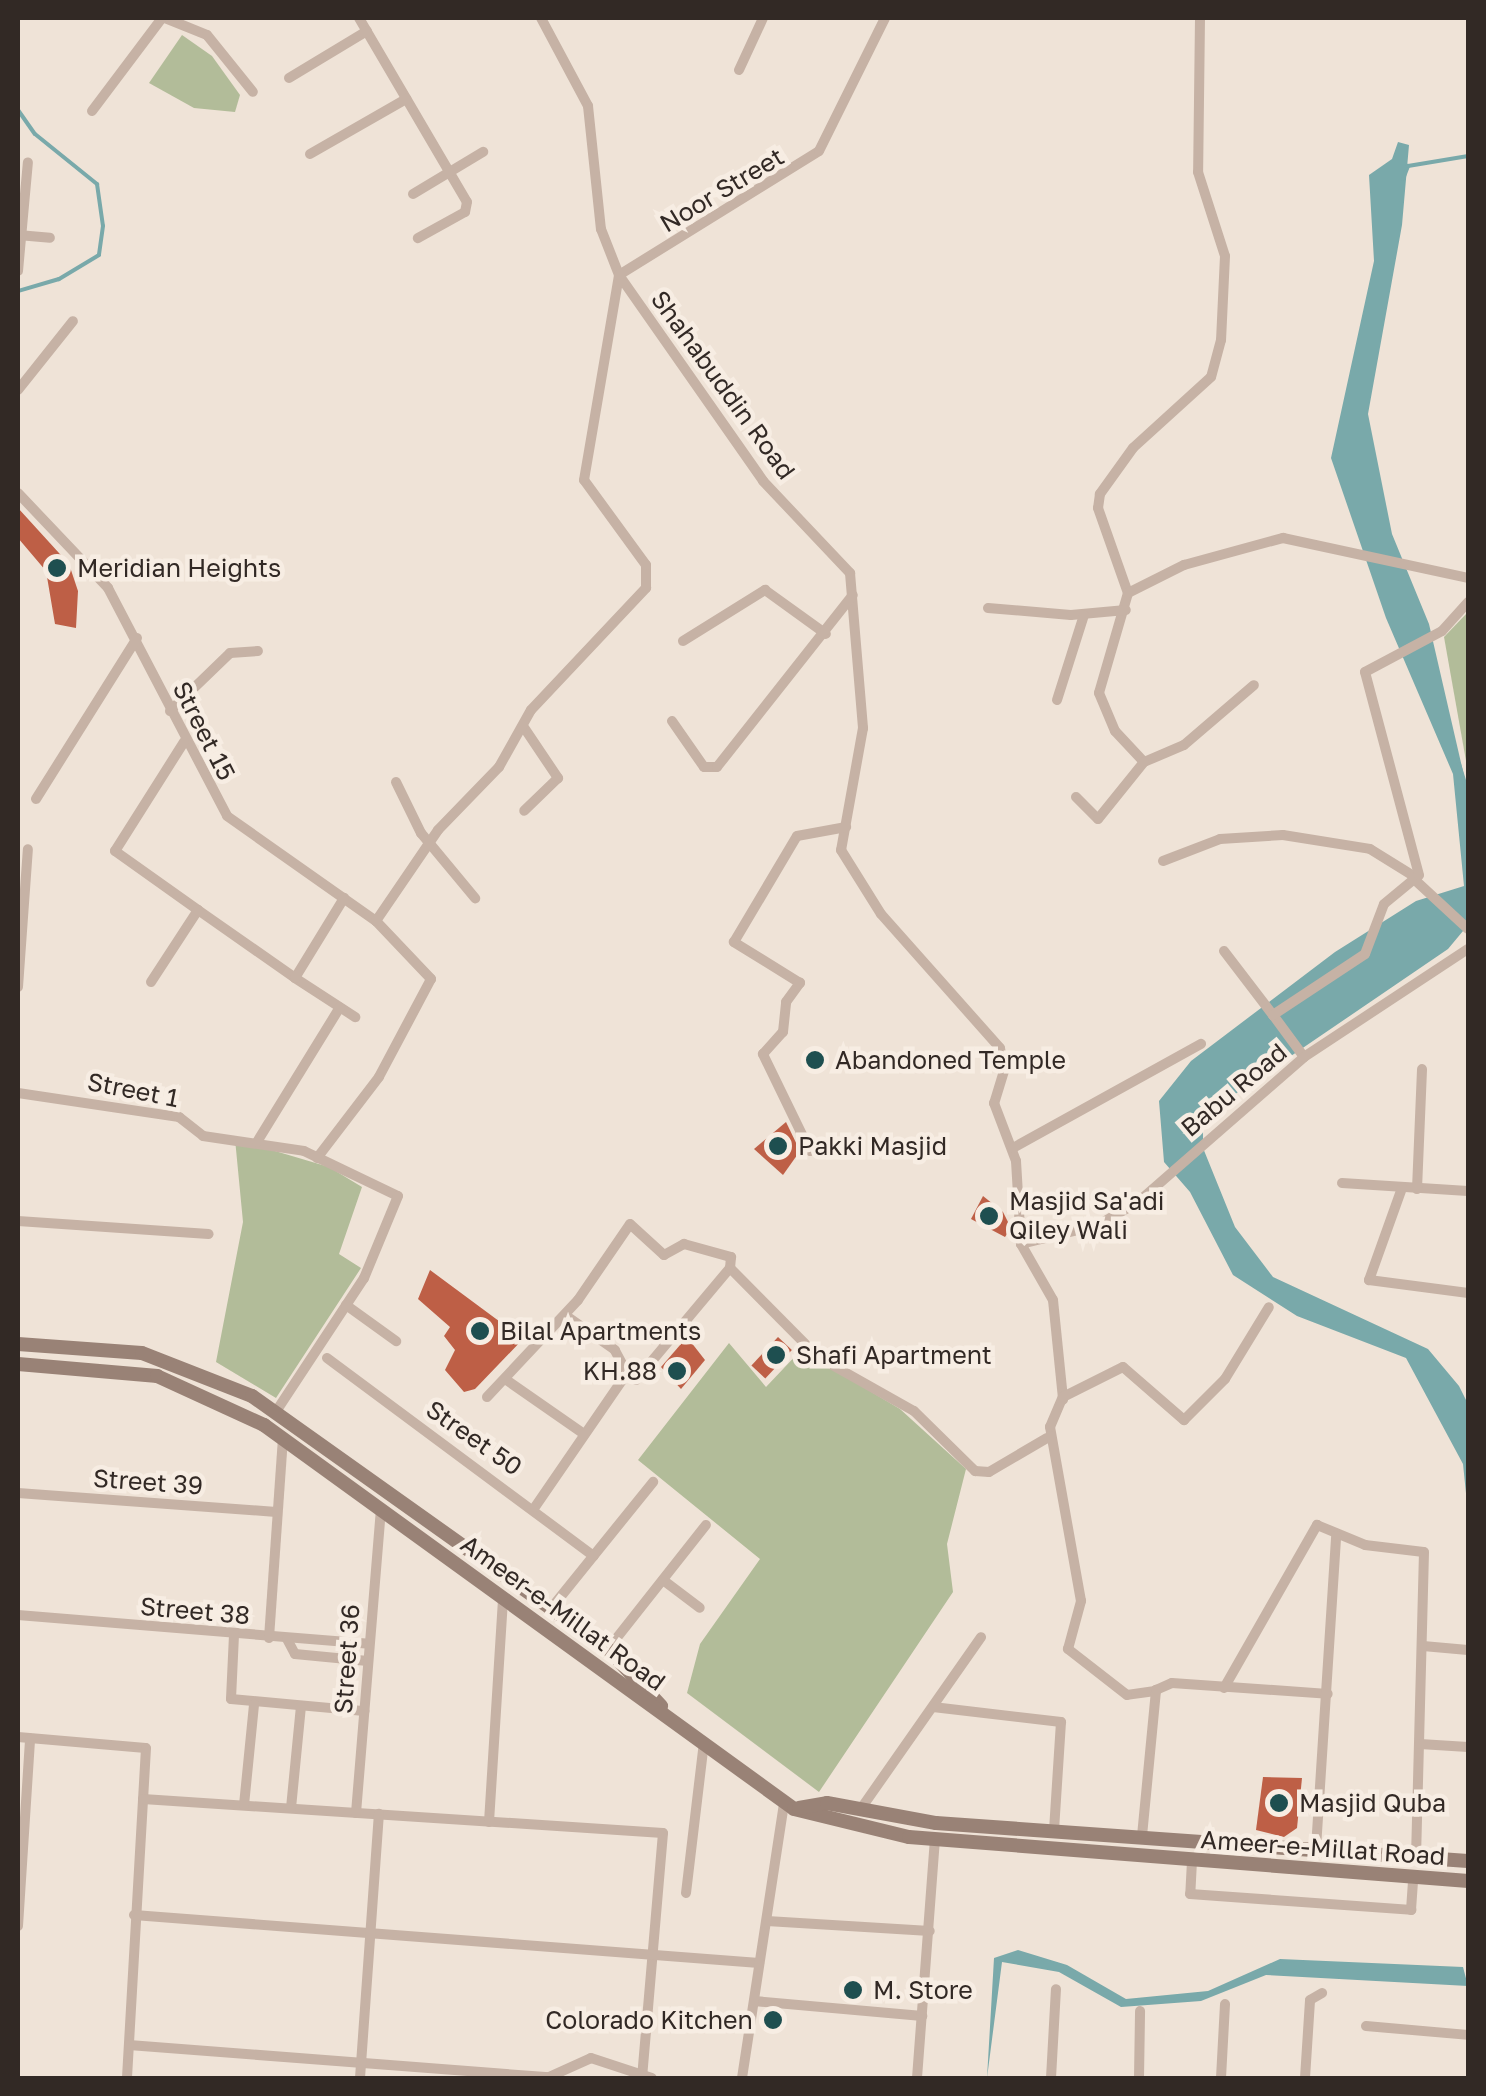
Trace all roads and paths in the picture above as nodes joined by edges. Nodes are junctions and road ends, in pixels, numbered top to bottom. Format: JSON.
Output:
{"nodes":[{"id":1,"x":164,"y":18,"type":"edge"},
{"id":2,"x":359,"y":18,"type":"edge"},
{"id":3,"x":541,"y":18,"type":"edge"},
{"id":4,"x":763,"y":18,"type":"edge"},
{"id":5,"x":886,"y":18,"type":"edge"},
{"id":6,"x":1200,"y":18,"type":"edge"},
{"id":7,"x":367,"y":31,"type":"junction"},
{"id":8,"x":738,"y":70,"type":"dead end"},
{"id":9,"x":290,"y":78,"type":"dead end"},
{"id":10,"x":253,"y":92,"type":"dead end"},
{"id":11,"x":406,"y":100,"type":"junction"},
{"id":12,"x":92,"y":111,"type":"dead end"},
{"id":13,"x":483,"y":152,"type":"dead end"},
{"id":14,"x":310,"y":154,"type":"dead end"},
{"id":15,"x":28,"y":162,"type":"dead end"},
{"id":16,"x":452,"y":171,"type":"junction"},
{"id":17,"x":413,"y":194,"type":"dead end"},
{"id":18,"x":19,"y":235,"type":"edge"},
{"id":19,"x":50,"y":238,"type":"dead end"},
{"id":20,"x":418,"y":238,"type":"dead end"},
{"id":21,"x":18,"y":271,"type":"edge"},
{"id":22,"x":620,"y":275,"type":"junction"},
{"id":23,"x":73,"y":321,"type":"dead end"},
{"id":24,"x":18,"y":390,"type":"edge"},
{"id":25,"x":18,"y":493,"type":"edge"},
{"id":26,"x":1468,"y":578,"type":"edge"},
{"id":27,"x":1128,"y":593,"type":"junction"},
{"id":28,"x":854,"y":594,"type":"junction"},
{"id":29,"x":1468,"y":602,"type":"edge"},
{"id":30,"x":988,"y":608,"type":"dead end"},
{"id":31,"x":1126,"y":610,"type":"junction"},
{"id":32,"x":1084,"y":615,"type":"junction"},
{"id":33,"x":826,"y":634,"type":"junction"},
{"id":34,"x":137,"y":638,"type":"junction"},
{"id":35,"x":684,"y":642,"type":"dead end"},
{"id":36,"x":258,"y":651,"type":"dead end"},
{"id":37,"x":1254,"y":685,"type":"dead end"},
{"id":38,"x":1057,"y":700,"type":"dead end"},
{"id":39,"x":170,"y":710,"type":"junction"},
{"id":40,"x":672,"y":721,"type":"dead end"},
{"id":41,"x":522,"y":726,"type":"junction"},
{"id":42,"x":184,"y":742,"type":"junction"},
{"id":43,"x":1144,"y":762,"type":"junction"},
{"id":44,"x":396,"y":782,"type":"dead end"},
{"id":45,"x":1076,"y":797,"type":"dead end"},
{"id":46,"x":36,"y":799,"type":"dead end"},
{"id":47,"x":524,"y":811,"type":"dead end"},
{"id":48,"x":846,"y":827,"type":"junction"},
{"id":49,"x":429,"y":844,"type":"junction"},
{"id":50,"x":28,"y":849,"type":"dead end"},
{"id":51,"x":1163,"y":861,"type":"dead end"},
{"id":52,"x":1416,"y":879,"type":"junction"},
{"id":53,"x":344,"y":898,"type":"junction"},
{"id":54,"x":475,"y":898,"type":"dead end"},
{"id":55,"x":198,"y":910,"type":"junction"},
{"id":56,"x":376,"y":921,"type":"junction"},
{"id":57,"x":1468,"y":929,"type":"edge"},
{"id":58,"x":1468,"y":950,"type":"edge"},
{"id":59,"x":1224,"y":951,"type":"dead end"},
{"id":60,"x":295,"y":978,"type":"junction"},
{"id":61,"x":151,"y":982,"type":"dead end"},
{"id":62,"x":18,"y":987,"type":"edge"},
{"id":63,"x":340,"y":1008,"type":"junction"},
{"id":64,"x":1273,"y":1016,"type":"junction"},
{"id":65,"x":355,"y":1017,"type":"dead end"},
{"id":66,"x":1201,"y":1044,"type":"dead end"},
{"id":67,"x":1304,"y":1057,"type":"junction"},
{"id":68,"x":1422,"y":1069,"type":"dead end"},
{"id":69,"x":18,"y":1093,"type":"edge"},
{"id":70,"x":257,"y":1142,"type":"junction"},
{"id":71,"x":1013,"y":1148,"type":"junction"},
{"id":72,"x":810,"y":1151,"type":"dead end"},
{"id":73,"x":318,"y":1158,"type":"junction"},
{"id":74,"x":1342,"y":1184,"type":"dead end"},
{"id":75,"x":1402,"y":1188,"type":"junction"},
{"id":76,"x":1417,"y":1189,"type":"junction"},
{"id":77,"x":1468,"y":1191,"type":"edge"},
{"id":78,"x":18,"y":1221,"type":"edge"},
{"id":79,"x":208,"y":1234,"type":"dead end"},
{"id":80,"x":1021,"y":1244,"type":"junction"},
{"id":81,"x":730,"y":1268,"type":"junction"},
{"id":82,"x":1468,"y":1293,"type":"edge"},
{"id":83,"x":346,"y":1305,"type":"junction"},
{"id":84,"x":1269,"y":1306,"type":"dead end"},
{"id":85,"x":565,"y":1314,"type":"junction"},
{"id":86,"x":396,"y":1341,"type":"dead end"},
{"id":87,"x":18,"y":1344,"type":"edge"},
{"id":88,"x":327,"y":1358,"type":"dead end"},
{"id":89,"x":18,"y":1364,"type":"edge"},
{"id":90,"x":505,"y":1379,"type":"junction"},
{"id":91,"x":636,"y":1380,"type":"dead end"},
{"id":92,"x":487,"y":1397,"type":"dead end"},
{"id":93,"x":1062,"y":1399,"type":"junction"},
{"id":94,"x":277,"y":1410,"type":"junction"},
{"id":95,"x":584,"y":1434,"type":"junction"},
{"id":96,"x":282,"y":1437,"type":"junction"},
{"id":97,"x":1047,"y":1438,"type":"junction"},
{"id":98,"x":653,"y":1482,"type":"dead end"},
{"id":99,"x":18,"y":1492,"type":"edge"},
{"id":100,"x":392,"y":1492,"type":"junction"},
{"id":101,"x":380,"y":1508,"type":"junction"},
{"id":102,"x":536,"y":1508,"type":"junction"},
{"id":103,"x":276,"y":1512,"type":"junction"},
{"id":104,"x":706,"y":1525,"type":"dead end"},
{"id":105,"x":1336,"y":1536,"type":"junction"},
{"id":106,"x":594,"y":1556,"type":"junction"},
{"id":107,"x":663,"y":1580,"type":"junction"},
{"id":108,"x":503,"y":1598,"type":"junction"},
{"id":109,"x":700,"y":1608,"type":"dead end"},
{"id":110,"x":549,"y":1611,"type":"junction"},
{"id":111,"x":18,"y":1615,"type":"edge"},
{"id":112,"x":234,"y":1635,"type":"junction"},
{"id":113,"x":981,"y":1637,"type":"dead end"},
{"id":114,"x":269,"y":1638,"type":"junction"},
{"id":115,"x":287,"y":1639,"type":"junction"},
{"id":116,"x":369,"y":1644,"type":"junction"},
{"id":117,"x":1423,"y":1646,"type":"junction"},
{"id":118,"x":608,"y":1650,"type":"junction"},
{"id":119,"x":1468,"y":1650,"type":"edge"},
{"id":120,"x":368,"y":1661,"type":"junction"},
{"id":121,"x":1224,"y":1688,"type":"junction"},
{"id":122,"x":1155,"y":1691,"type":"junction"},
{"id":123,"x":1328,"y":1694,"type":"junction"},
{"id":124,"x":254,"y":1704,"type":"junction"},
{"id":125,"x":300,"y":1706,"type":"junction"},
{"id":126,"x":933,"y":1707,"type":"junction"},
{"id":127,"x":364,"y":1712,"type":"junction"},
{"id":128,"x":666,"y":1714,"type":"junction"},
{"id":129,"x":18,"y":1737,"type":"edge"},
{"id":130,"x":30,"y":1738,"type":"junction"},
{"id":131,"x":704,"y":1742,"type":"junction"},
{"id":132,"x":1420,"y":1744,"type":"junction"},
{"id":133,"x":1468,"y":1746,"type":"edge"},
{"id":134,"x":143,"y":1799,"type":"junction"},
{"id":135,"x":244,"y":1805,"type":"junction"},
{"id":136,"x":789,"y":1806,"type":"junction"},
{"id":137,"x":291,"y":1808,"type":"junction"},
{"id":138,"x":860,"y":1810,"type":"junction"},
{"id":139,"x":356,"y":1813,"type":"junction"},
{"id":140,"x":379,"y":1814,"type":"junction"},
{"id":141,"x":489,"y":1822,"type":"junction"},
{"id":142,"x":1054,"y":1830,"type":"junction"},
{"id":143,"x":936,"y":1831,"type":"junction"},
{"id":144,"x":1142,"y":1836,"type":"junction"},
{"id":145,"x":1194,"y":1840,"type":"junction"},
{"id":146,"x":1316,"y":1848,"type":"junction"},
{"id":147,"x":1416,"y":1854,"type":"junction"},
{"id":148,"x":1468,"y":1860,"type":"edge"},
{"id":149,"x":1192,"y":1861,"type":"junction"},
{"id":150,"x":1413,"y":1878,"type":"junction"},
{"id":151,"x":1468,"y":1881,"type":"edge"},
{"id":152,"x":19,"y":1885,"type":"edge"},
{"id":153,"x":686,"y":1894,"type":"dead end"},
{"id":154,"x":134,"y":1915,"type":"junction"},
{"id":155,"x":767,"y":1920,"type":"junction"},
{"id":156,"x":18,"y":1926,"type":"edge"},
{"id":157,"x":930,"y":1931,"type":"junction"},
{"id":158,"x":368,"y":1935,"type":"junction"},
{"id":159,"x":654,"y":1953,"type":"junction"},
{"id":160,"x":759,"y":1964,"type":"junction"},
{"id":161,"x":1056,"y":1989,"type":"dead end"},
{"id":162,"x":1322,"y":1994,"type":"dead end"},
{"id":163,"x":754,"y":2001,"type":"junction"},
{"id":164,"x":1225,"y":2004,"type":"dead end"},
{"id":165,"x":1140,"y":2012,"type":"dead end"},
{"id":166,"x":922,"y":2016,"type":"junction"},
{"id":167,"x":1366,"y":2026,"type":"dead end"},
{"id":168,"x":1468,"y":2034,"type":"edge"},
{"id":169,"x":129,"y":2046,"type":"junction"},
{"id":170,"x":362,"y":2060,"type":"junction"},
{"id":171,"x":483,"y":2074,"type":"edge"},
{"id":172,"x":640,"y":2075,"type":"edge"},
{"id":173,"x":128,"y":2078,"type":"edge"},
{"id":174,"x":360,"y":2078,"type":"edge"},
{"id":175,"x":652,"y":2078,"type":"edge"},
{"id":176,"x":741,"y":2078,"type":"edge"},
{"id":177,"x":754,"y":2078,"type":"edge"},
{"id":178,"x":917,"y":2078,"type":"edge"},
{"id":179,"x":1051,"y":2078,"type":"edge"},
{"id":180,"x":1139,"y":2078,"type":"edge"},
{"id":181,"x":1222,"y":2078,"type":"edge"},
{"id":182,"x":1305,"y":2078,"type":"edge"}],
"edges":[{"from":1,"to":10,"type":"street"},
{"from":1,"to":12,"type":"street"},
{"from":2,"to":7,"type":"street"},
{"from":3,"to":22,"type":"street","name":"Shahabuddin Road"},
{"from":4,"to":8,"type":"street"},
{"from":5,"to":22,"type":"street","name":"Noor Street"},
{"from":6,"to":27,"type":"street"},
{"from":7,"to":9,"type":"street"},
{"from":7,"to":11,"type":"street"},
{"from":11,"to":14,"type":"street"},
{"from":11,"to":16,"type":"street"},
{"from":13,"to":16,"type":"street"},
{"from":15,"to":18,"type":"street"},
{"from":16,"to":17,"type":"street"},
{"from":16,"to":20,"type":"street"},
{"from":18,"to":19,"type":"street"},
{"from":18,"to":21,"type":"street"},
{"from":22,"to":28,"type":"street","name":"Shahabuddin Road"},
{"from":22,"to":41,"type":"street"},
{"from":23,"to":24,"type":"street"},
{"from":25,"to":34,"type":"street","name":"Street 15"},
{"from":26,"to":27,"type":"street"},
{"from":27,"to":31,"type":"street"},
{"from":28,"to":33,"type":"street"},
{"from":28,"to":48,"type":"street","name":"Shahabuddin Road"},
{"from":29,"to":52,"type":"street"},
{"from":30,"to":32,"type":"street"},
{"from":31,"to":32,"type":"street"},
{"from":31,"to":43,"type":"street"},
{"from":32,"to":38,"type":"street"},
{"from":33,"to":35,"type":"street"},
{"from":33,"to":40,"type":"street"},
{"from":34,"to":39,"type":"street","name":"Street 15"},
{"from":34,"to":46,"type":"street"},
{"from":36,"to":39,"type":"street"},
{"from":37,"to":43,"type":"street"},
{"from":39,"to":42,"type":"street","name":"Street 15"},
{"from":41,"to":47,"type":"street"},
{"from":41,"to":49,"type":"street"},
{"from":42,"to":53,"type":"street","name":"Street 15"},
{"from":42,"to":55,"type":"street"},
{"from":43,"to":45,"type":"street"},
{"from":44,"to":49,"type":"street"},
{"from":48,"to":71,"type":"street","name":"Shahabuddin Road"},
{"from":48,"to":72,"type":"street"},
{"from":49,"to":54,"type":"street"},
{"from":49,"to":56,"type":"street"},
{"from":50,"to":62,"type":"street"},
{"from":51,"to":52,"type":"street"},
{"from":52,"to":57,"type":"street"},
{"from":52,"to":64,"type":"street"},
{"from":53,"to":56,"type":"street","name":"Street 15"},
{"from":53,"to":60,"type":"street"},
{"from":55,"to":60,"type":"street"},
{"from":55,"to":61,"type":"street"},
{"from":56,"to":73,"type":"street","name":"Street 15"},
{"from":58,"to":67,"type":"street","name":"Babu Road"},
{"from":59,"to":64,"type":"street"},
{"from":60,"to":63,"type":"street"},
{"from":63,"to":65,"type":"street"},
{"from":63,"to":70,"type":"street"},
{"from":64,"to":67,"type":"street"},
{"from":66,"to":71,"type":"street"},
{"from":67,"to":80,"type":"street","name":"Babu Road"},
{"from":68,"to":76,"type":"street"},
{"from":69,"to":70,"type":"street","name":"Street 1"},
{"from":70,"to":73,"type":"street","name":"Street 1"},
{"from":71,"to":80,"type":"street","name":"Shahabuddin Road"},
{"from":73,"to":83,"type":"street","name":"Street 1"},
{"from":74,"to":75,"type":"street"},
{"from":75,"to":76,"type":"street"},
{"from":75,"to":82,"type":"street"},
{"from":76,"to":77,"type":"street"},
{"from":78,"to":79,"type":"street"},
{"from":80,"to":93,"type":"street"},
{"from":81,"to":85,"type":"street"},
{"from":81,"to":91,"type":"street"},
{"from":81,"to":97,"type":"street"},
{"from":83,"to":86,"type":"street"},
{"from":83,"to":94,"type":"street"},
{"from":84,"to":93,"type":"street"},
{"from":85,"to":90,"type":"street"},
{"from":85,"to":95,"type":"street"},
{"from":87,"to":94,"type":"main road","name":"Ameer-e-Millat Road"},
{"from":88,"to":102,"type":"street","name":"Street 50"},
{"from":89,"to":96,"type":"main road","name":"Ameer-e-Millat Road"},
{"from":90,"to":92,"type":"street"},
{"from":90,"to":95,"type":"street"},
{"from":93,"to":97,"type":"street"},
{"from":94,"to":100,"type":"main road","name":"Ameer-e-Millat Road"},
{"from":95,"to":102,"type":"street"},
{"from":96,"to":101,"type":"main road","name":"Ameer-e-Millat Road"},
{"from":96,"to":103,"type":"street"},
{"from":97,"to":122,"type":"street"},
{"from":98,"to":106,"type":"street"},
{"from":99,"to":103,"type":"street","name":"Street 39"},
{"from":100,"to":101,"type":"main road"},
{"from":100,"to":110,"type":"main road","name":"Ameer-e-Millat Road"},
{"from":101,"to":108,"type":"main road","name":"Ameer-e-Millat Road"},
{"from":101,"to":116,"type":"street","name":"Street 36"},
{"from":102,"to":106,"type":"street","name":"Street 50"},
{"from":103,"to":114,"type":"street"},
{"from":104,"to":107,"type":"street"},
{"from":105,"to":117,"type":"street"},
{"from":105,"to":121,"type":"street"},
{"from":105,"to":123,"type":"street"},
{"from":106,"to":110,"type":"street"},
{"from":107,"to":109,"type":"street"},
{"from":107,"to":118,"type":"street"},
{"from":108,"to":128,"type":"main road","name":"Ameer-e-Millat Road"},
{"from":108,"to":141,"type":"street"},
{"from":110,"to":118,"type":"main road","name":"Ameer-e-Millat Road"},
{"from":111,"to":112,"type":"street","name":"Street 38"},
{"from":112,"to":114,"type":"street","name":"Street 38"},
{"from":112,"to":124,"type":"street"},
{"from":113,"to":126,"type":"street"},
{"from":114,"to":115,"type":"street","name":"Street 38"},
{"from":115,"to":116,"type":"street","name":"Street 38"},
{"from":115,"to":120,"type":"street"},
{"from":116,"to":120,"type":"street","name":"Street 36"},
{"from":117,"to":119,"type":"street"},
{"from":117,"to":132,"type":"street"},
{"from":118,"to":128,"type":"main road","name":"Ameer-e-Millat Road"},
{"from":120,"to":127,"type":"street","name":"Street 36"},
{"from":121,"to":122,"type":"street"},
{"from":121,"to":123,"type":"street"},
{"from":122,"to":144,"type":"street"},
{"from":123,"to":146,"type":"street"},
{"from":124,"to":125,"type":"street"},
{"from":124,"to":135,"type":"street"},
{"from":125,"to":127,"type":"street"},
{"from":125,"to":137,"type":"street"},
{"from":126,"to":138,"type":"street"},
{"from":126,"to":142,"type":"street"},
{"from":127,"to":139,"type":"street","name":"Street 36"},
{"from":128,"to":131,"type":"main road"},
{"from":129,"to":130,"type":"street"},
{"from":130,"to":134,"type":"street"},
{"from":130,"to":152,"type":"street"},
{"from":131,"to":136,"type":"main road"},
{"from":131,"to":153,"type":"street"},
{"from":132,"to":133,"type":"street"},
{"from":132,"to":147,"type":"street"},
{"from":134,"to":135,"type":"street"},
{"from":134,"to":154,"type":"street"},
{"from":135,"to":137,"type":"street"},
{"from":136,"to":138,"type":"main road","name":"Ameer-e-Millat Road"},
{"from":136,"to":143,"type":"main road"},
{"from":136,"to":155,"type":"street"},
{"from":137,"to":139,"type":"street"},
{"from":138,"to":143,"type":"main road","name":"Ameer-e-Millat Road"},
{"from":139,"to":140,"type":"street"},
{"from":140,"to":141,"type":"street"},
{"from":140,"to":158,"type":"street"},
{"from":141,"to":159,"type":"street"},
{"from":142,"to":143,"type":"main road","name":"Ameer-e-Millat Road"},
{"from":142,"to":144,"type":"main road","name":"Ameer-e-Millat Road"},
{"from":143,"to":149,"type":"main road","name":"Ameer-e-Millat Road"},
{"from":143,"to":157,"type":"street"},
{"from":144,"to":145,"type":"main road","name":"Ameer-e-Millat Road"},
{"from":145,"to":146,"type":"main road","name":"Ameer-e-Millat Road"},
{"from":145,"to":149,"type":"main road"},
{"from":146,"to":147,"type":"main road","name":"Ameer-e-Millat Road"},
{"from":147,"to":148,"type":"main road","name":"Ameer-e-Millat Road"},
{"from":149,"to":150,"type":"main road","name":"Ameer-e-Millat Road"},
{"from":149,"to":150,"type":"street"},
{"from":150,"to":151,"type":"main road","name":"Ameer-e-Millat Road"},
{"from":152,"to":156,"type":"street"},
{"from":154,"to":158,"type":"street"},
{"from":154,"to":169,"type":"street"},
{"from":155,"to":157,"type":"street"},
{"from":155,"to":160,"type":"street"},
{"from":157,"to":166,"type":"street"},
{"from":158,"to":159,"type":"street"},
{"from":158,"to":170,"type":"street"},
{"from":159,"to":160,"type":"street"},
{"from":159,"to":172,"type":"street"},
{"from":160,"to":163,"type":"street"},
{"from":161,"to":179,"type":"street"},
{"from":162,"to":182,"type":"street"},
{"from":163,"to":166,"type":"street"},
{"from":163,"to":176,"type":"street"},
{"from":164,"to":181,"type":"street"},
{"from":165,"to":180,"type":"street"},
{"from":166,"to":178,"type":"street"},
{"from":167,"to":168,"type":"street"},
{"from":169,"to":170,"type":"street"},
{"from":169,"to":173,"type":"street"},
{"from":170,"to":171,"type":"street"},
{"from":170,"to":174,"type":"street"},
{"from":171,"to":172,"type":"street"},
{"from":172,"to":175,"type":"street"},
{"from":176,"to":177,"type":"street"}]}
